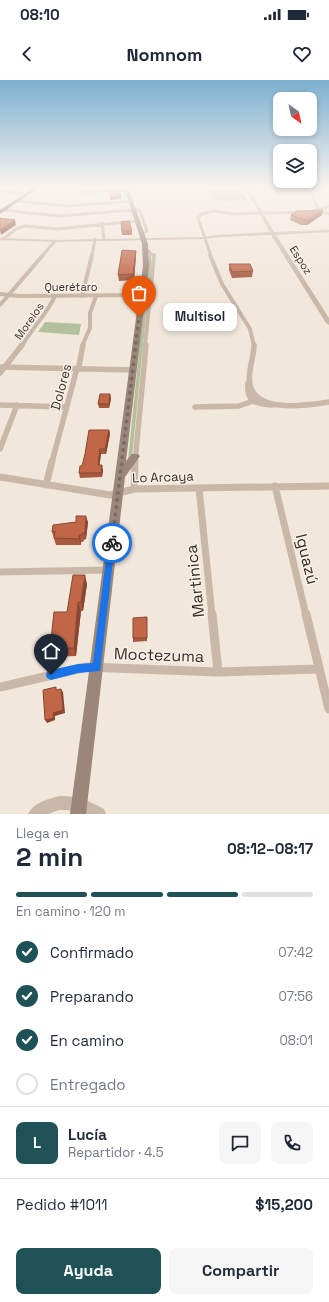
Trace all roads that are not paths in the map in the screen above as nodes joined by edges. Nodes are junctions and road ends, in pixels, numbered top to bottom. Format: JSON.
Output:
{"nodes":[{"id":1,"x":133,"y":221,"type":"edge"},
{"id":2,"x":137,"y":221,"type":"edge"},
{"id":3,"x":144,"y":221,"type":"edge"},
{"id":4,"x":199,"y":221,"type":"edge"},
{"id":5,"x":267,"y":221,"type":"edge"},
{"id":6,"x":102,"y":223,"type":"junction"},
{"id":7,"x":329,"y":232,"type":"edge"},
{"id":8,"x":276,"y":235,"type":"junction"},
{"id":9,"x":142,"y":236,"type":"junction"},
{"id":10,"x":204,"y":237,"type":"junction"},
{"id":11,"x":2,"y":239,"type":"edge"},
{"id":12,"x":95,"y":239,"type":"junction"},
{"id":13,"x":104,"y":239,"type":"junction"},
{"id":14,"x":55,"y":241,"type":"junction"},
{"id":15,"x":145,"y":248,"type":"junction"},
{"id":16,"x":0,"y":294,"type":"edge"},
{"id":17,"x":8,"y":295,"type":"junction"},
{"id":18,"x":142,"y":295,"type":"junction"},
{"id":19,"x":55,"y":296,"type":"junction"},
{"id":20,"x":82,"y":296,"type":"junction"},
{"id":21,"x":96,"y":296,"type":"junction"},
{"id":22,"x":0,"y":305,"type":"edge"},
{"id":23,"x":329,"y":323,"type":"edge"},
{"id":24,"x":2,"y":367,"type":"edge"},
{"id":25,"x":78,"y":369,"type":"junction"},
{"id":26,"x":133,"y":370,"type":"junction"},
{"id":27,"x":0,"y":373,"type":"edge"},
{"id":28,"x":250,"y":377,"type":"junction"},
{"id":29,"x":254,"y":401,"type":"junction"},
{"id":30,"x":329,"y":402,"type":"edge"},
{"id":31,"x":0,"y":405,"type":"edge"},
{"id":32,"x":17,"y":405,"type":"junction"},
{"id":33,"x":278,"y":405,"type":"junction"},
{"id":34,"x":66,"y":407,"type":"junction"},
{"id":35,"x":195,"y":407,"type":"dead end"},
{"id":36,"x":0,"y":449,"type":"edge"},
{"id":37,"x":135,"y":456,"type":"junction"},
{"id":38,"x":0,"y":476,"type":"edge"},
{"id":39,"x":120,"y":476,"type":"junction"},
{"id":40,"x":46,"y":484,"type":"junction"},
{"id":41,"x":275,"y":486,"type":"junction"},
{"id":42,"x":329,"y":486,"type":"edge"},
{"id":43,"x":199,"y":488,"type":"junction"},
{"id":44,"x":134,"y":489,"type":"junction"},
{"id":45,"x":117,"y":493,"type":"junction"},
{"id":46,"x":108,"y":570,"type":"junction"},
{"id":47,"x":0,"y":572,"type":"edge"},
{"id":48,"x":97,"y":668,"type":"junction"},
{"id":49,"x":320,"y":669,"type":"junction"},
{"id":50,"x":218,"y":672,"type":"junction"},
{"id":51,"x":0,"y":687,"type":"edge"},
{"id":52,"x":329,"y":709,"type":"edge"},
{"id":53,"x":79,"y":809,"type":"edge"},
{"id":54,"x":35,"y":814,"type":"edge"},
{"id":55,"x":99,"y":814,"type":"edge"}],
"edges":[{"from":1,"to":6,"type":"street"},
{"from":2,"to":9,"type":"main road"},
{"from":3,"to":9,"type":"street"},
{"from":4,"to":10,"type":"street"},
{"from":5,"to":8,"type":"street","name":"Espoz"},
{"from":6,"to":11,"type":"street"},
{"from":6,"to":13,"type":"street"},
{"from":7,"to":8,"type":"street"},
{"from":8,"to":10,"type":"street"},
{"from":8,"to":23,"type":"street","name":"Espoz"},
{"from":9,"to":10,"type":"street"},
{"from":9,"to":13,"type":"street"},
{"from":9,"to":15,"type":"main road"},
{"from":10,"to":28,"type":"street"},
{"from":11,"to":14,"type":"street"},
{"from":12,"to":13,"type":"street"},
{"from":12,"to":14,"type":"street"},
{"from":12,"to":20,"type":"street"},
{"from":14,"to":17,"type":"street"},
{"from":15,"to":18,"type":"main road"},
{"from":15,"to":37,"type":"street"},
{"from":16,"to":17,"type":"street","name":"Querétaro"},
{"from":17,"to":19,"type":"street","name":"Querétaro"},
{"from":17,"to":22,"type":"street"},
{"from":18,"to":21,"type":"street","name":"Querétaro"},
{"from":18,"to":26,"type":"main road"},
{"from":19,"to":20,"type":"street","name":"Querétaro"},
{"from":19,"to":24,"type":"street","name":"Morelos"},
{"from":20,"to":21,"type":"street","name":"Querétaro"},
{"from":21,"to":25,"type":"street","name":"Dolores"},
{"from":24,"to":25,"type":"street"},
{"from":24,"to":27,"type":"street","name":"Morelos"},
{"from":25,"to":26,"type":"street"},
{"from":25,"to":34,"type":"street","name":"Dolores"},
{"from":26,"to":39,"type":"main road"},
{"from":28,"to":29,"type":"street"},
{"from":28,"to":33,"type":"street"},
{"from":29,"to":33,"type":"street"},
{"from":29,"to":35,"type":"street"},
{"from":30,"to":33,"type":"street"},
{"from":31,"to":32,"type":"street"},
{"from":32,"to":34,"type":"street"},
{"from":32,"to":36,"type":"street"},
{"from":34,"to":40,"type":"street","name":"Dolores"},
{"from":37,"to":39,"type":"main road"},
{"from":37,"to":44,"type":"street"},
{"from":38,"to":40,"type":"street","name":"Lo Arcaya"},
{"from":39,"to":45,"type":"main road"},
{"from":40,"to":45,"type":"street","name":"Lo Arcaya"},
{"from":41,"to":42,"type":"street","name":"Lo Arcaya"},
{"from":41,"to":43,"type":"street","name":"Lo Arcaya"},
{"from":41,"to":49,"type":"street","name":"Iguazú"},
{"from":43,"to":44,"type":"street","name":"Lo Arcaya"},
{"from":43,"to":50,"type":"street","name":"Martinica"},
{"from":44,"to":45,"type":"street","name":"Lo Arcaya"},
{"from":45,"to":46,"type":"main road"},
{"from":46,"to":47,"type":"street"},
{"from":46,"to":48,"type":"main road"},
{"from":48,"to":50,"type":"street","name":"Moctezuma"},
{"from":48,"to":51,"type":"street","name":"Moctezuma"},
{"from":48,"to":53,"type":"main road"},
{"from":49,"to":50,"type":"street","name":"Moctezuma"},
{"from":49,"to":52,"type":"street","name":"Iguazú"},
{"from":53,"to":54,"type":"street"},
{"from":53,"to":55,"type":"street"}]}
